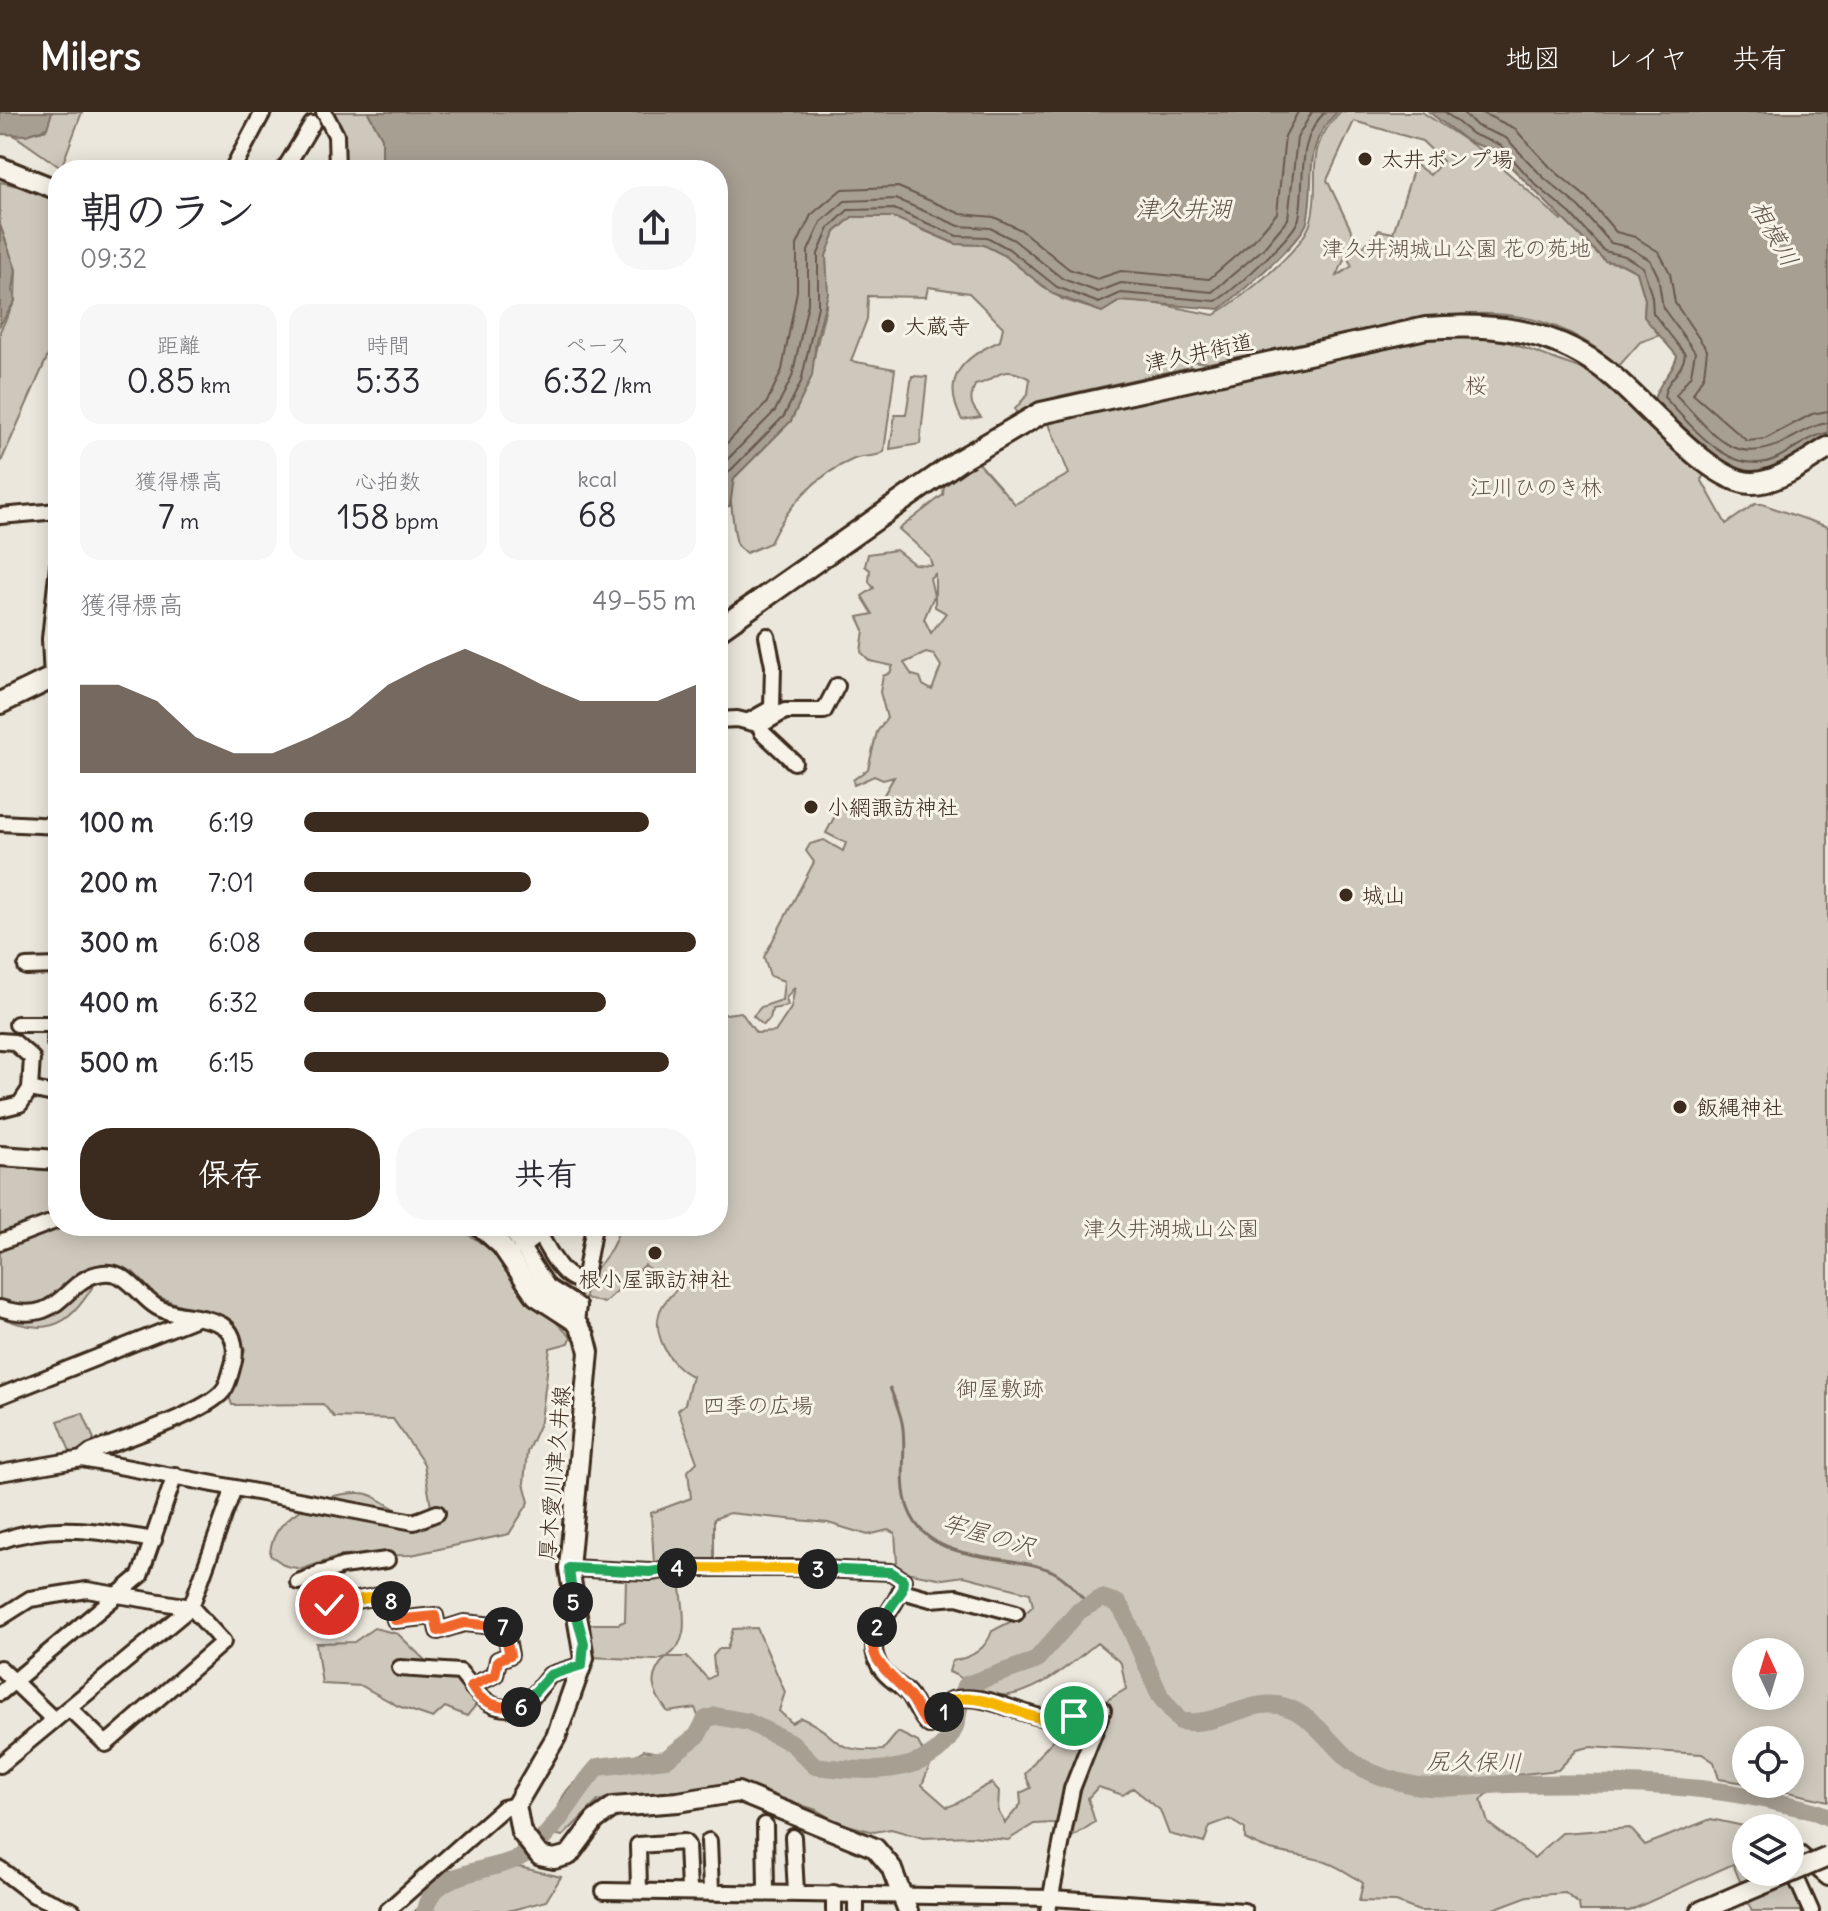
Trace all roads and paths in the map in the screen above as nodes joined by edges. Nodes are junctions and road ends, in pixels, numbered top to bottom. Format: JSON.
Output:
{"nodes":[{"id":1,"x":263,"y":112,"type":"edge"},
{"id":2,"x":324,"y":112,"type":"edge"},
{"id":3,"x":312,"y":124,"type":"dead end"},
{"id":4,"x":237,"y":160,"type":"edge"},
{"id":5,"x":290,"y":160,"type":"edge"},
{"id":6,"x":337,"y":160,"type":"edge"},
{"id":7,"x":0,"y":167,"type":"edge"},
{"id":8,"x":48,"y":186,"type":"edge"},
{"id":9,"x":1828,"y":448,"type":"edge"},
{"id":10,"x":48,"y":512,"type":"edge"},
{"id":11,"x":0,"y":516,"type":"edge"},
{"id":12,"x":728,"y":623,"type":"edge"},
{"id":13,"x":767,"y":636,"type":"dead end"},
{"id":14,"x":48,"y":680,"type":"edge"},
{"id":15,"x":837,"y":686,"type":"dead end"},
{"id":16,"x":0,"y":703,"type":"edge"},
{"id":17,"x":728,"y":721,"type":"edge"},
{"id":18,"x":755,"y":723,"type":"junction"},
{"id":19,"x":794,"y":762,"type":"dead end"},
{"id":20,"x":0,"y":823,"type":"edge"},
{"id":21,"x":48,"y":825,"type":"edge"},
{"id":22,"x":48,"y":966,"type":"edge"},
{"id":23,"x":26,"y":967,"type":"dead end"},
{"id":24,"x":17,"y":1024,"type":"dead end"},
{"id":25,"x":48,"y":1024,"type":"edge"},
{"id":26,"x":0,"y":1041,"type":"edge"},
{"id":27,"x":30,"y":1089,"type":"junction"},
{"id":28,"x":48,"y":1093,"type":"edge"},
{"id":29,"x":0,"y":1109,"type":"edge"},
{"id":30,"x":0,"y":1156,"type":"edge"},
{"id":31,"x":48,"y":1159,"type":"edge"},
{"id":32,"x":48,"y":1224,"type":"edge"},
{"id":33,"x":491,"y":1236,"type":"edge"},
{"id":34,"x":514,"y":1236,"type":"edge"},
{"id":35,"x":536,"y":1236,"type":"edge"},
{"id":36,"x":547,"y":1236,"type":"edge"},
{"id":37,"x":592,"y":1236,"type":"edge"},
{"id":38,"x":0,"y":1242,"type":"edge"},
{"id":39,"x":521,"y":1248,"type":"junction"},
{"id":40,"x":0,"y":1308,"type":"edge"},
{"id":41,"x":194,"y":1319,"type":"junction"},
{"id":42,"x":576,"y":1322,"type":"junction"},
{"id":43,"x":0,"y":1396,"type":"edge"},
{"id":44,"x":82,"y":1459,"type":"junction"},
{"id":45,"x":1,"y":1470,"type":"edge"},
{"id":46,"x":175,"y":1475,"type":"junction"},
{"id":47,"x":234,"y":1488,"type":"junction"},
{"id":48,"x":437,"y":1513,"type":"dead end"},
{"id":49,"x":154,"y":1540,"type":"junction"},
{"id":50,"x":0,"y":1541,"type":"edge"},
{"id":51,"x":387,"y":1560,"type":"dead end"},
{"id":52,"x":569,"y":1568,"type":"junction"},
{"id":53,"x":320,"y":1573,"type":"junction"},
{"id":54,"x":298,"y":1582,"type":"dead end"},
{"id":55,"x":902,"y":1591,"type":"junction"},
{"id":56,"x":120,"y":1596,"type":"junction"},
{"id":57,"x":191,"y":1607,"type":"junction"},
{"id":58,"x":1016,"y":1613,"type":"dead end"},
{"id":59,"x":0,"y":1618,"type":"edge"},
{"id":60,"x":582,"y":1665,"type":"junction"},
{"id":61,"x":0,"y":1668,"type":"edge"},
{"id":62,"x":400,"y":1668,"type":"dead end"},
{"id":63,"x":14,"y":1682,"type":"junction"},
{"id":64,"x":471,"y":1686,"type":"junction"},
{"id":65,"x":0,"y":1693,"type":"edge"},
{"id":66,"x":69,"y":1708,"type":"junction"},
{"id":67,"x":54,"y":1720,"type":"junction"},
{"id":68,"x":0,"y":1765,"type":"edge"},
{"id":69,"x":516,"y":1805,"type":"junction"},
{"id":70,"x":765,"y":1825,"type":"dead end"},
{"id":71,"x":793,"y":1837,"type":"dead end"},
{"id":72,"x":709,"y":1841,"type":"dead end"},
{"id":73,"x":1804,"y":1857,"type":"edge"},
{"id":74,"x":1828,"y":1857,"type":"edge"},
{"id":75,"x":0,"y":1869,"type":"edge"},
{"id":76,"x":1828,"y":1870,"type":"edge"},
{"id":77,"x":1828,"y":1878,"type":"edge"},
{"id":78,"x":1800,"y":1886,"type":"edge"},
{"id":79,"x":689,"y":1890,"type":"junction"},
{"id":80,"x":711,"y":1890,"type":"junction"},
{"id":81,"x":604,"y":1891,"type":"dead end"},
{"id":82,"x":639,"y":1891,"type":"junction"},
{"id":83,"x":766,"y":1891,"type":"junction"},
{"id":84,"x":796,"y":1892,"type":"junction"},
{"id":85,"x":408,"y":1893,"type":"junction"},
{"id":86,"x":834,"y":1893,"type":"junction"},
{"id":87,"x":856,"y":1894,"type":"junction"},
{"id":88,"x":1747,"y":1898,"type":"junction"},
{"id":89,"x":905,"y":1903,"type":"edge"},
{"id":90,"x":1050,"y":1904,"type":"edge"},
{"id":91,"x":1092,"y":1906,"type":"edge"},
{"id":92,"x":73,"y":1911,"type":"edge"},
{"id":93,"x":387,"y":1911,"type":"edge"},
{"id":94,"x":408,"y":1911,"type":"edge"},
{"id":95,"x":834,"y":1911,"type":"edge"},
{"id":96,"x":856,"y":1911,"type":"edge"},
{"id":97,"x":1244,"y":1911,"type":"edge"},
{"id":98,"x":1701,"y":1911,"type":"edge"},
{"id":99,"x":1731,"y":1911,"type":"edge"},
{"id":100,"x":1811,"y":1911,"type":"edge"}],
"edges":[{"from":1,"to":4,"type":"street"},
{"from":2,"to":6,"type":"street"},
{"from":3,"to":5,"type":"street"},
{"from":7,"to":8,"type":"main road"},
{"from":9,"to":12,"type":"highway","name":"津久井街道"},
{"from":10,"to":11,"type":"street"},
{"from":13,"to":18,"type":"street"},
{"from":14,"to":16,"type":"highway"},
{"from":15,"to":18,"type":"street"},
{"from":17,"to":18,"type":"street"},
{"from":18,"to":19,"type":"street"},
{"from":20,"to":21,"type":"street"},
{"from":22,"to":23,"type":"street"},
{"from":24,"to":25,"type":"street"},
{"from":26,"to":27,"type":"street"},
{"from":27,"to":28,"type":"street"},
{"from":27,"to":29,"type":"street"},
{"from":30,"to":31,"type":"main road"},
{"from":32,"to":38,"type":"street"},
{"from":33,"to":42,"type":"main road"},
{"from":34,"to":39,"type":"street"},
{"from":35,"to":39,"type":"street"},
{"from":36,"to":37,"type":"street"},
{"from":39,"to":42,"type":"street"},
{"from":40,"to":41,"type":"street"},
{"from":41,"to":43,"type":"street"},
{"from":41,"to":44,"type":"street"},
{"from":42,"to":52,"type":"main road","name":"厚木愛川津久井線"},
{"from":44,"to":45,"type":"street"},
{"from":44,"to":46,"type":"street"},
{"from":46,"to":47,"type":"street"},
{"from":46,"to":49,"type":"street"},
{"from":47,"to":48,"type":"street"},
{"from":47,"to":57,"type":"street"},
{"from":49,"to":50,"type":"street"},
{"from":49,"to":56,"type":"street"},
{"from":51,"to":53,"type":"street"},
{"from":52,"to":55,"type":"street"},
{"from":52,"to":60,"type":"main road","name":"厚木愛川津久井線"},
{"from":53,"to":54,"type":"street"},
{"from":53,"to":64,"type":"street"},
{"from":55,"to":58,"type":"street"},
{"from":55,"to":90,"type":"street"},
{"from":56,"to":57,"type":"street"},
{"from":56,"to":59,"type":"street"},
{"from":56,"to":63,"type":"street"},
{"from":57,"to":66,"type":"street"},
{"from":57,"to":66,"type":"street"},
{"from":60,"to":64,"type":"street"},
{"from":60,"to":69,"type":"main road","name":"厚木愛川津久井線"},
{"from":61,"to":63,"type":"street"},
{"from":62,"to":64,"type":"street"},
{"from":63,"to":65,"type":"street"},
{"from":63,"to":67,"type":"street"},
{"from":66,"to":67,"type":"street"},
{"from":67,"to":68,"type":"street"},
{"from":69,"to":85,"type":"street"},
{"from":69,"to":89,"type":"main road"},
{"from":70,"to":83,"type":"street"},
{"from":71,"to":84,"type":"street"},
{"from":72,"to":80,"type":"street"},
{"from":73,"to":77,"type":"street"},
{"from":74,"to":88,"type":"main road","bridge":true},
{"from":75,"to":92,"type":"street"},
{"from":76,"to":88,"type":"main road"},
{"from":78,"to":100,"type":"street"},
{"from":79,"to":80,"type":"street"},
{"from":79,"to":82,"type":"street"},
{"from":79,"to":82,"type":"street"},
{"from":80,"to":83,"type":"street"},
{"from":81,"to":82,"type":"street"},
{"from":83,"to":84,"type":"street"},
{"from":84,"to":86,"type":"street"},
{"from":85,"to":93,"type":"street"},
{"from":85,"to":94,"type":"street"},
{"from":86,"to":87,"type":"street"},
{"from":86,"to":95,"type":"street"},
{"from":87,"to":89,"type":"street"},
{"from":87,"to":96,"type":"street"},
{"from":88,"to":98,"type":"main road"},
{"from":88,"to":99,"type":"main road"},
{"from":89,"to":90,"type":"street"},
{"from":90,"to":91,"type":"street"},
{"from":91,"to":97,"type":"street"}]}
